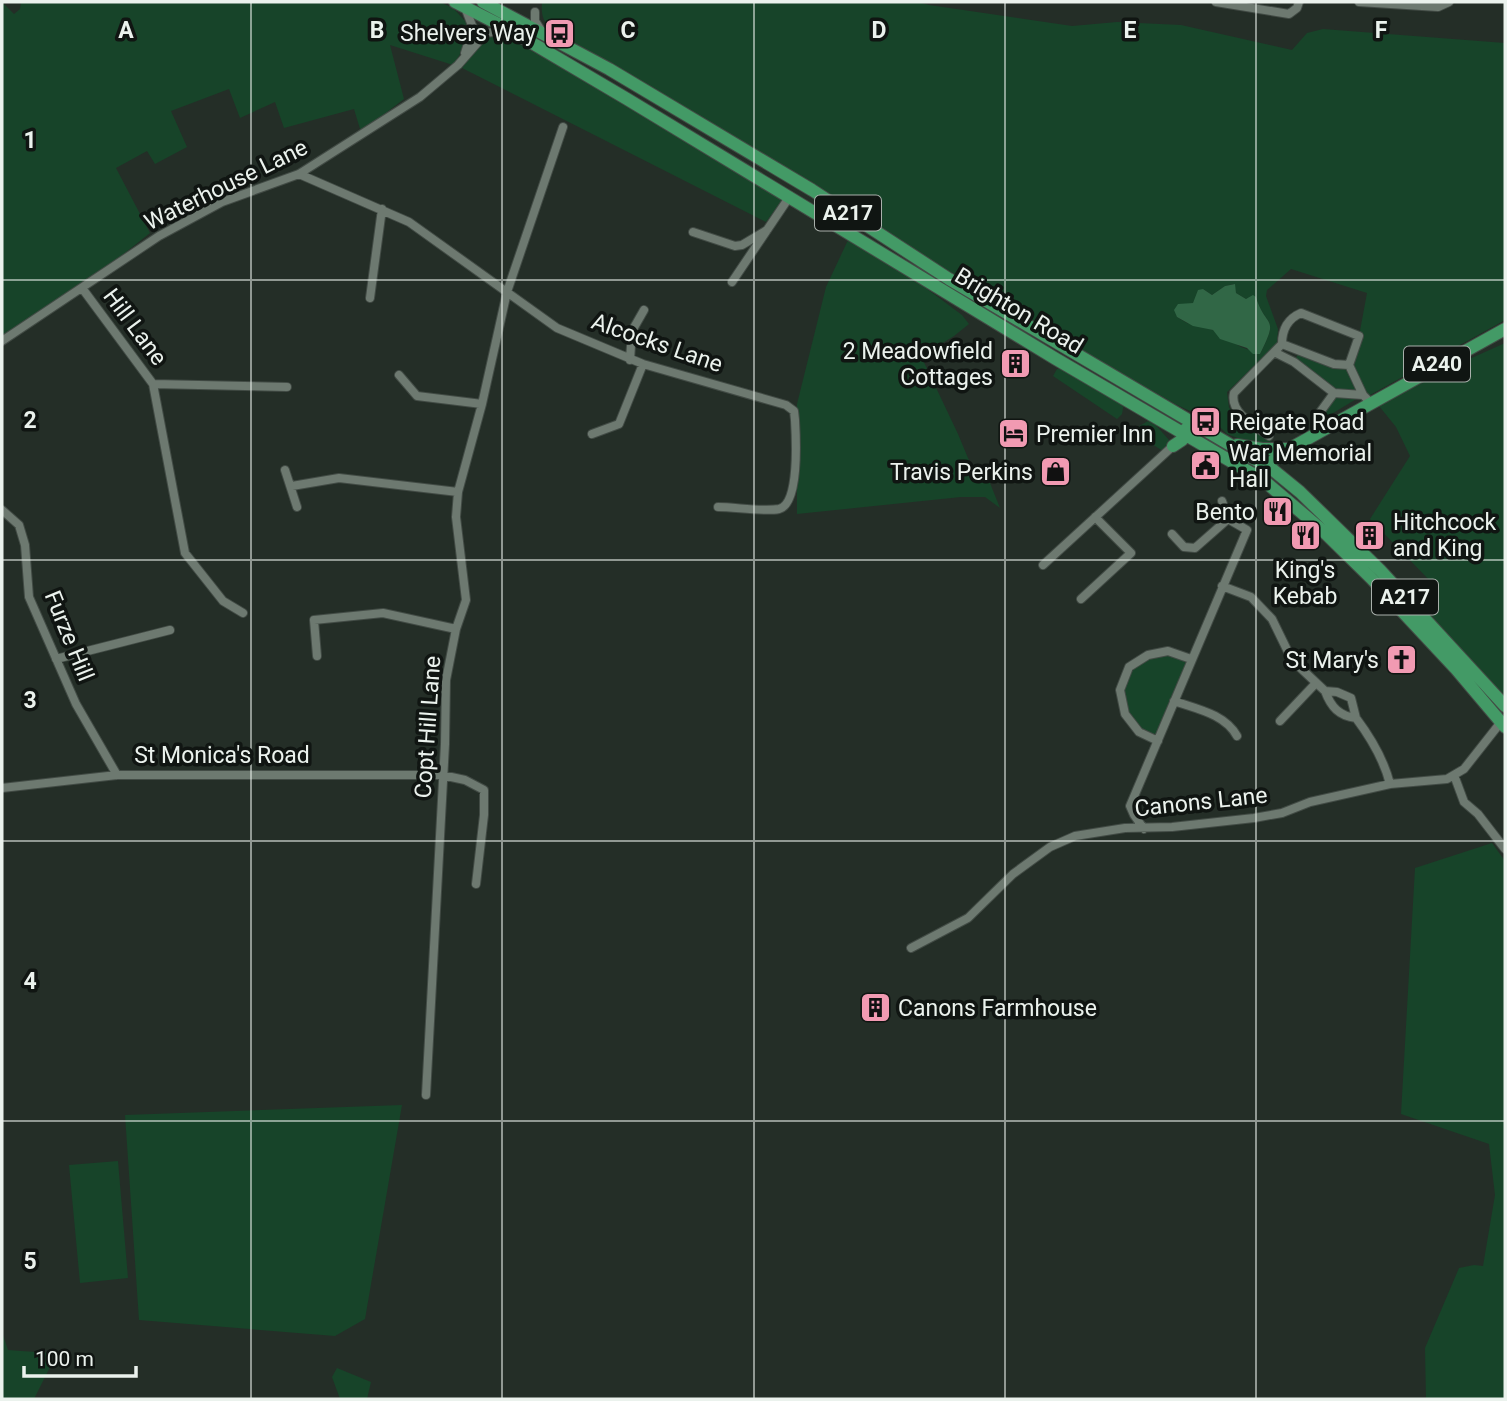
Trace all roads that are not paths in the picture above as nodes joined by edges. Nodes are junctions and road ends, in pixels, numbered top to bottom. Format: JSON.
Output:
{"nodes":[{"id":1,"x":483,"y":2,"type":"edge"},
{"id":2,"x":537,"y":2,"type":"edge"},
{"id":3,"x":1216,"y":2,"type":"edge"},
{"id":4,"x":1299,"y":2,"type":"edge"},
{"id":5,"x":1359,"y":2,"type":"edge"},
{"id":6,"x":1449,"y":2,"type":"edge"},
{"id":7,"x":459,"y":4,"type":"edge"},
{"id":8,"x":535,"y":12,"type":"junction"},
{"id":9,"x":525,"y":24,"type":"junction"},
{"id":10,"x":510,"y":30,"type":"junction"},
{"id":11,"x":546,"y":37,"type":"junction"},
{"id":12,"x":545,"y":51,"type":"junction"},
{"id":13,"x":463,"y":60,"type":"junction"},
{"id":14,"x":563,"y":127,"type":"dead end"},
{"id":15,"x":299,"y":174,"type":"junction"},
{"id":16,"x":790,"y":196,"type":"junction"},
{"id":17,"x":382,"y":209,"type":"junction"},
{"id":18,"x":770,"y":229,"type":"junction"},
{"id":19,"x":693,"y":232,"type":"dead end"},
{"id":20,"x":732,"y":282,"type":"dead end"},
{"id":21,"x":82,"y":288,"type":"junction"},
{"id":22,"x":507,"y":292,"type":"junction"},
{"id":23,"x":370,"y":298,"type":"dead end"},
{"id":24,"x":644,"y":310,"type":"dead end"},
{"id":25,"x":1505,"y":329,"type":"edge"},
{"id":26,"x":2,"y":341,"type":"edge"},
{"id":27,"x":1282,"y":344,"type":"junction"},
{"id":28,"x":1299,"y":352,"type":"junction"},
{"id":29,"x":1276,"y":353,"type":"junction"},
{"id":30,"x":630,"y":360,"type":"junction"},
{"id":31,"x":1294,"y":362,"type":"junction"},
{"id":32,"x":642,"y":364,"type":"junction"},
{"id":33,"x":1349,"y":365,"type":"junction"},
{"id":34,"x":399,"y":375,"type":"dead end"},
{"id":35,"x":153,"y":384,"type":"junction"},
{"id":36,"x":287,"y":387,"type":"dead end"},
{"id":37,"x":1334,"y":393,"type":"junction"},
{"id":38,"x":1367,"y":398,"type":"junction"},
{"id":39,"x":482,"y":404,"type":"junction"},
{"id":40,"x":1318,"y":415,"type":"dead end"},
{"id":41,"x":1184,"y":418,"type":"junction"},
{"id":42,"x":1163,"y":422,"type":"junction"},
{"id":43,"x":592,"y":434,"type":"dead end"},
{"id":44,"x":1185,"y":434,"type":"junction"},
{"id":45,"x":1269,"y":436,"type":"dead end"},
{"id":46,"x":1226,"y":442,"type":"junction"},
{"id":47,"x":1173,"y":446,"type":"junction"},
{"id":48,"x":1289,"y":449,"type":"junction"},
{"id":49,"x":1264,"y":465,"type":"junction"},
{"id":50,"x":285,"y":470,"type":"dead end"},
{"id":51,"x":1258,"y":477,"type":"junction"},
{"id":52,"x":1284,"y":478,"type":"junction"},
{"id":53,"x":292,"y":486,"type":"junction"},
{"id":54,"x":458,"y":492,"type":"junction"},
{"id":55,"x":1222,"y":501,"type":"dead end"},
{"id":56,"x":297,"y":507,"type":"dead end"},
{"id":57,"x":718,"y":507,"type":"dead end"},
{"id":58,"x":2,"y":510,"type":"edge"},
{"id":59,"x":1095,"y":517,"type":"junction"},
{"id":60,"x":1228,"y":519,"type":"junction"},
{"id":61,"x":1172,"y":534,"type":"dead end"},
{"id":62,"x":1043,"y":565,"type":"dead end"},
{"id":63,"x":1222,"y":586,"type":"junction"},
{"id":64,"x":1081,"y":599,"type":"dead end"},
{"id":65,"x":243,"y":613,"type":"dead end"},
{"id":66,"x":456,"y":629,"type":"junction"},
{"id":67,"x":170,"y":630,"type":"dead end"},
{"id":68,"x":317,"y":656,"type":"dead end"},
{"id":69,"x":56,"y":659,"type":"junction"},
{"id":70,"x":1191,"y":659,"type":"junction"},
{"id":71,"x":1316,"y":683,"type":"junction"},
{"id":72,"x":1325,"y":691,"type":"junction"},
{"id":73,"x":1174,"y":701,"type":"junction"},
{"id":74,"x":1505,"y":706,"type":"edge"},
{"id":75,"x":1356,"y":718,"type":"junction"},
{"id":76,"x":1280,"y":721,"type":"dead end"},
{"id":77,"x":1504,"y":722,"type":"edge"},
{"id":78,"x":1237,"y":736,"type":"dead end"},
{"id":79,"x":1158,"y":741,"type":"junction"},
{"id":80,"x":117,"y":775,"type":"junction"},
{"id":81,"x":442,"y":775,"type":"junction"},
{"id":82,"x":1454,"y":775,"type":"junction"},
{"id":83,"x":1390,"y":784,"type":"junction"},
{"id":84,"x":2,"y":788,"type":"edge"},
{"id":85,"x":1130,"y":806,"type":"junction"},
{"id":86,"x":1125,"y":828,"type":"junction"},
{"id":87,"x":1144,"y":829,"type":"junction"},
{"id":88,"x":1505,"y":849,"type":"edge"},
{"id":89,"x":476,"y":884,"type":"dead end"},
{"id":90,"x":911,"y":948,"type":"dead end"},
{"id":91,"x":426,"y":1095,"type":"dead end"}],
"edges":[{"from":1,"to":9,"type":"highway","name":"Brighton Road","number":"A217"},
{"from":2,"to":8,"type":"street"},
{"from":3,"to":4,"type":"street"},
{"from":5,"to":6,"type":"street"},
{"from":7,"to":10,"type":"highway","name":"Brighton Road","number":"A217"},
{"from":7,"to":13,"type":"street"},
{"from":8,"to":9,"type":"street"},
{"from":8,"to":11,"type":"street"},
{"from":9,"to":11,"type":"highway","name":"Brighton Road","number":"A217"},
{"from":9,"to":12,"type":"highway"},
{"from":10,"to":12,"type":"highway","name":"Brighton Road","number":"A217"},
{"from":10,"to":13,"type":"street","name":"Waterhouse Lane"},
{"from":11,"to":41,"type":"highway","name":"Brighton Road","number":"A217"},
{"from":12,"to":16,"type":"highway","name":"Brighton Road","number":"A217"},
{"from":13,"to":15,"type":"street","name":"Waterhouse Lane"},
{"from":14,"to":22,"type":"street","name":"Copt Hill Lane"},
{"from":15,"to":17,"type":"street","name":"Alcocks Lane"},
{"from":15,"to":21,"type":"street","name":"Waterhouse Lane"},
{"from":16,"to":18,"type":"street"},
{"from":16,"to":42,"type":"highway","name":"Brighton Road","number":"A217"},
{"from":17,"to":22,"type":"street","name":"Alcocks Lane"},
{"from":17,"to":23,"type":"street"},
{"from":18,"to":19,"type":"street"},
{"from":18,"to":20,"type":"street"},
{"from":21,"to":26,"type":"street","name":"Waterhouse Lane"},
{"from":21,"to":35,"type":"street","name":"Hill Lane"},
{"from":22,"to":30,"type":"street","name":"Alcocks Lane"},
{"from":22,"to":39,"type":"street","name":"Copt Hill Lane"},
{"from":24,"to":30,"type":"street"},
{"from":25,"to":38,"type":"highway","number":"A240"},
{"from":27,"to":28,"type":"street"},
{"from":27,"to":29,"type":"street"},
{"from":27,"to":33,"type":"street"},
{"from":28,"to":31,"type":"street"},
{"from":28,"to":33,"type":"street"},
{"from":29,"to":31,"type":"street"},
{"from":29,"to":45,"type":"street"},
{"from":30,"to":32,"type":"street","name":"Alcocks Lane"},
{"from":31,"to":37,"type":"street"},
{"from":32,"to":43,"type":"street"},
{"from":32,"to":57,"type":"street","name":"Alcocks Lane"},
{"from":33,"to":38,"type":"street"},
{"from":34,"to":39,"type":"street"},
{"from":35,"to":36,"type":"street","name":"Hill Lane"},
{"from":35,"to":65,"type":"street"},
{"from":37,"to":38,"type":"street"},
{"from":37,"to":40,"type":"street"},
{"from":38,"to":48,"type":"highway","number":"A240"},
{"from":39,"to":54,"type":"street","name":"Copt Hill Lane"},
{"from":41,"to":44,"type":"highway"},
{"from":41,"to":46,"type":"highway","name":"Brighton Road","number":"A217"},
{"from":42,"to":44,"type":"highway","name":"Brighton Road","number":"A217"},
{"from":42,"to":47,"type":"highway"},
{"from":44,"to":47,"type":"highway"},
{"from":44,"to":51,"type":"highway","name":"Brighton Road","number":"A217"},
{"from":46,"to":48,"type":"highway"},
{"from":46,"to":49,"type":"highway","name":"Brighton Road","number":"A217"},
{"from":47,"to":59,"type":"street"},
{"from":48,"to":49,"type":"highway","number":"A240"},
{"from":48,"to":52,"type":"highway"},
{"from":49,"to":51,"type":"highway"},
{"from":49,"to":52,"type":"highway","name":"Brighton Road","number":"A217"},
{"from":50,"to":53,"type":"street"},
{"from":51,"to":77,"type":"highway","name":"Brighton Road","number":"A217"},
{"from":52,"to":74,"type":"highway","name":"Brighton Road","number":"A217"},
{"from":53,"to":54,"type":"street"},
{"from":53,"to":56,"type":"street"},
{"from":54,"to":66,"type":"street","name":"Copt Hill Lane"},
{"from":55,"to":60,"type":"street"},
{"from":58,"to":69,"type":"street","name":"Furze Hill"},
{"from":59,"to":62,"type":"street"},
{"from":59,"to":64,"type":"street"},
{"from":60,"to":61,"type":"street"},
{"from":60,"to":63,"type":"street"},
{"from":63,"to":70,"type":"street"},
{"from":63,"to":71,"type":"street"},
{"from":66,"to":68,"type":"street"},
{"from":66,"to":81,"type":"street","name":"Copt Hill Lane"},
{"from":67,"to":69,"type":"street"},
{"from":69,"to":80,"type":"street","name":"Furze Hill"},
{"from":70,"to":73,"type":"street"},
{"from":70,"to":79,"type":"street"},
{"from":71,"to":72,"type":"street"},
{"from":71,"to":76,"type":"street"},
{"from":72,"to":75,"type":"street"},
{"from":72,"to":75,"type":"street"},
{"from":73,"to":78,"type":"street"},
{"from":73,"to":79,"type":"street"},
{"from":75,"to":83,"type":"street"},
{"from":77,"to":82,"type":"street"},
{"from":79,"to":85,"type":"street"},
{"from":80,"to":81,"type":"street","name":"St Monica's Road"},
{"from":80,"to":84,"type":"street","name":"St Monica's Road"},
{"from":81,"to":89,"type":"street","name":"St Monica's Road"},
{"from":81,"to":91,"type":"street","name":"Copt Hill Lane"},
{"from":82,"to":83,"type":"street","name":"Canons Lane"},
{"from":82,"to":88,"type":"street"},
{"from":83,"to":87,"type":"street","name":"Canons Lane"},
{"from":85,"to":86,"type":"street"},
{"from":85,"to":87,"type":"street"},
{"from":86,"to":87,"type":"street","name":"Canons Lane"},
{"from":86,"to":90,"type":"street","name":"Canons Lane"}]}
